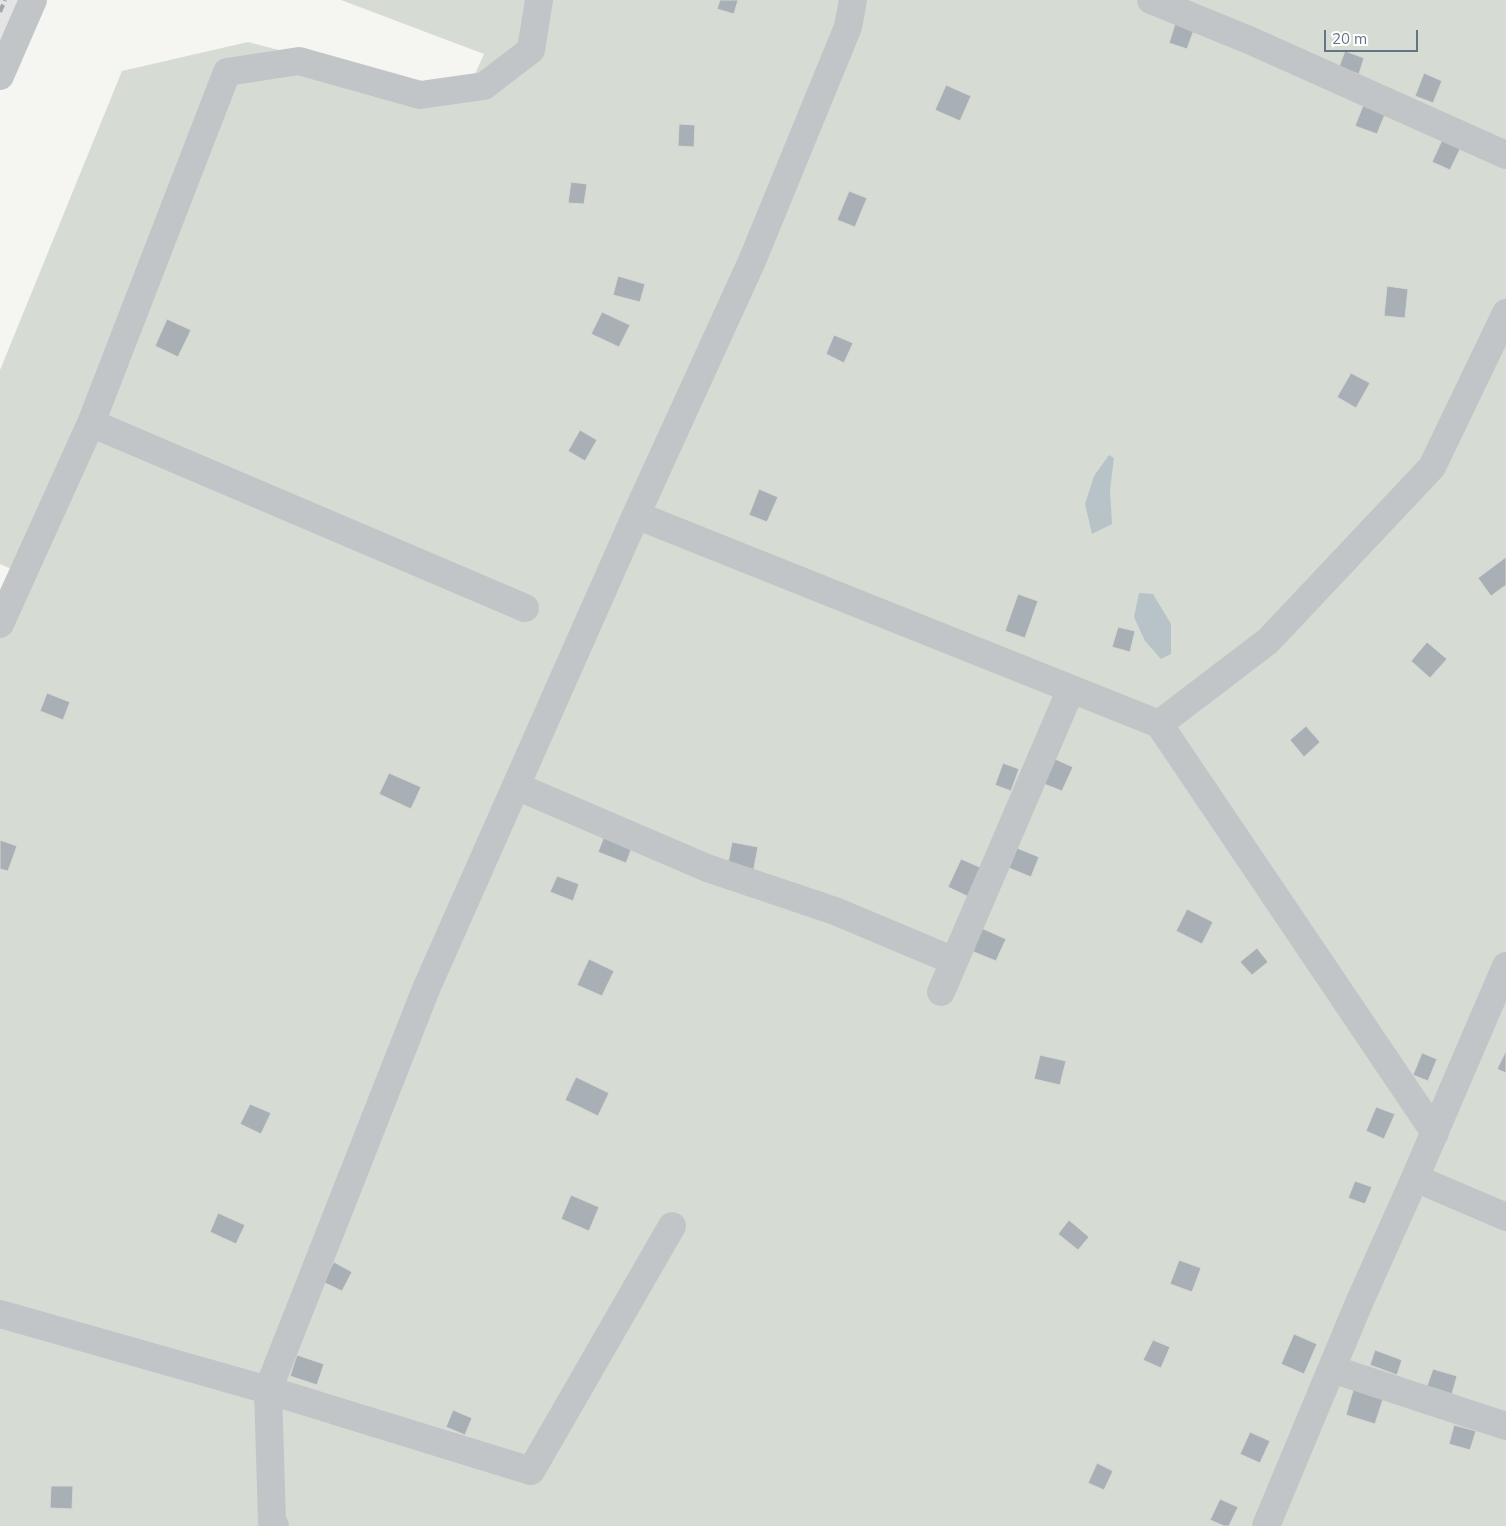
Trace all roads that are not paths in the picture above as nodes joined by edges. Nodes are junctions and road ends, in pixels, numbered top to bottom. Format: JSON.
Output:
{"nodes":[{"id":1,"x":33,"y":0,"type":"edge"},
{"id":2,"x":539,"y":0,"type":"edge"},
{"id":3,"x":853,"y":0,"type":"edge"},
{"id":4,"x":1151,"y":0,"type":"edge"},
{"id":5,"x":0,"y":76,"type":"edge"},
{"id":6,"x":1506,"y":155,"type":"edge"},
{"id":7,"x":1506,"y":314,"type":"edge"},
{"id":8,"x":91,"y":423,"type":"junction"},
{"id":9,"x":636,"y":515,"type":"junction"},
{"id":10,"x":525,"y":608,"type":"dead end"},
{"id":11,"x":0,"y":624,"type":"edge"},
{"id":12,"x":1072,"y":689,"type":"junction"},
{"id":13,"x":1159,"y":724,"type":"junction"},
{"id":14,"x":516,"y":786,"type":"junction"},
{"id":15,"x":954,"y":961,"type":"junction"},
{"id":16,"x":1506,"y":966,"type":"edge"},
{"id":17,"x":941,"y":992,"type":"dead end"},
{"id":18,"x":1434,"y":1133,"type":"junction"},
{"id":19,"x":1415,"y":1178,"type":"junction"},
{"id":20,"x":1506,"y":1217,"type":"edge"},
{"id":21,"x":672,"y":1226,"type":"dead end"},
{"id":22,"x":0,"y":1314,"type":"edge"},
{"id":23,"x":1332,"y":1369,"type":"junction"},
{"id":24,"x":268,"y":1390,"type":"junction"},
{"id":25,"x":1506,"y":1426,"type":"edge"},
{"id":26,"x":275,"y":1526,"type":"edge"},
{"id":27,"x":1266,"y":1526,"type":"edge"}],
"edges":[{"from":1,"to":5,"type":"street"},
{"from":2,"to":8,"type":"street"},
{"from":3,"to":9,"type":"street"},
{"from":4,"to":6,"type":"street"},
{"from":7,"to":13,"type":"street"},
{"from":8,"to":10,"type":"street"},
{"from":8,"to":11,"type":"street"},
{"from":9,"to":12,"type":"street"},
{"from":9,"to":14,"type":"street"},
{"from":12,"to":13,"type":"street"},
{"from":12,"to":15,"type":"street"},
{"from":13,"to":18,"type":"street"},
{"from":14,"to":15,"type":"street"},
{"from":14,"to":24,"type":"street"},
{"from":15,"to":17,"type":"street"},
{"from":16,"to":18,"type":"street"},
{"from":18,"to":19,"type":"street"},
{"from":19,"to":20,"type":"street"},
{"from":19,"to":23,"type":"street"},
{"from":21,"to":24,"type":"street"},
{"from":22,"to":24,"type":"street"},
{"from":23,"to":25,"type":"street"},
{"from":23,"to":27,"type":"street"},
{"from":24,"to":26,"type":"street"}]}
